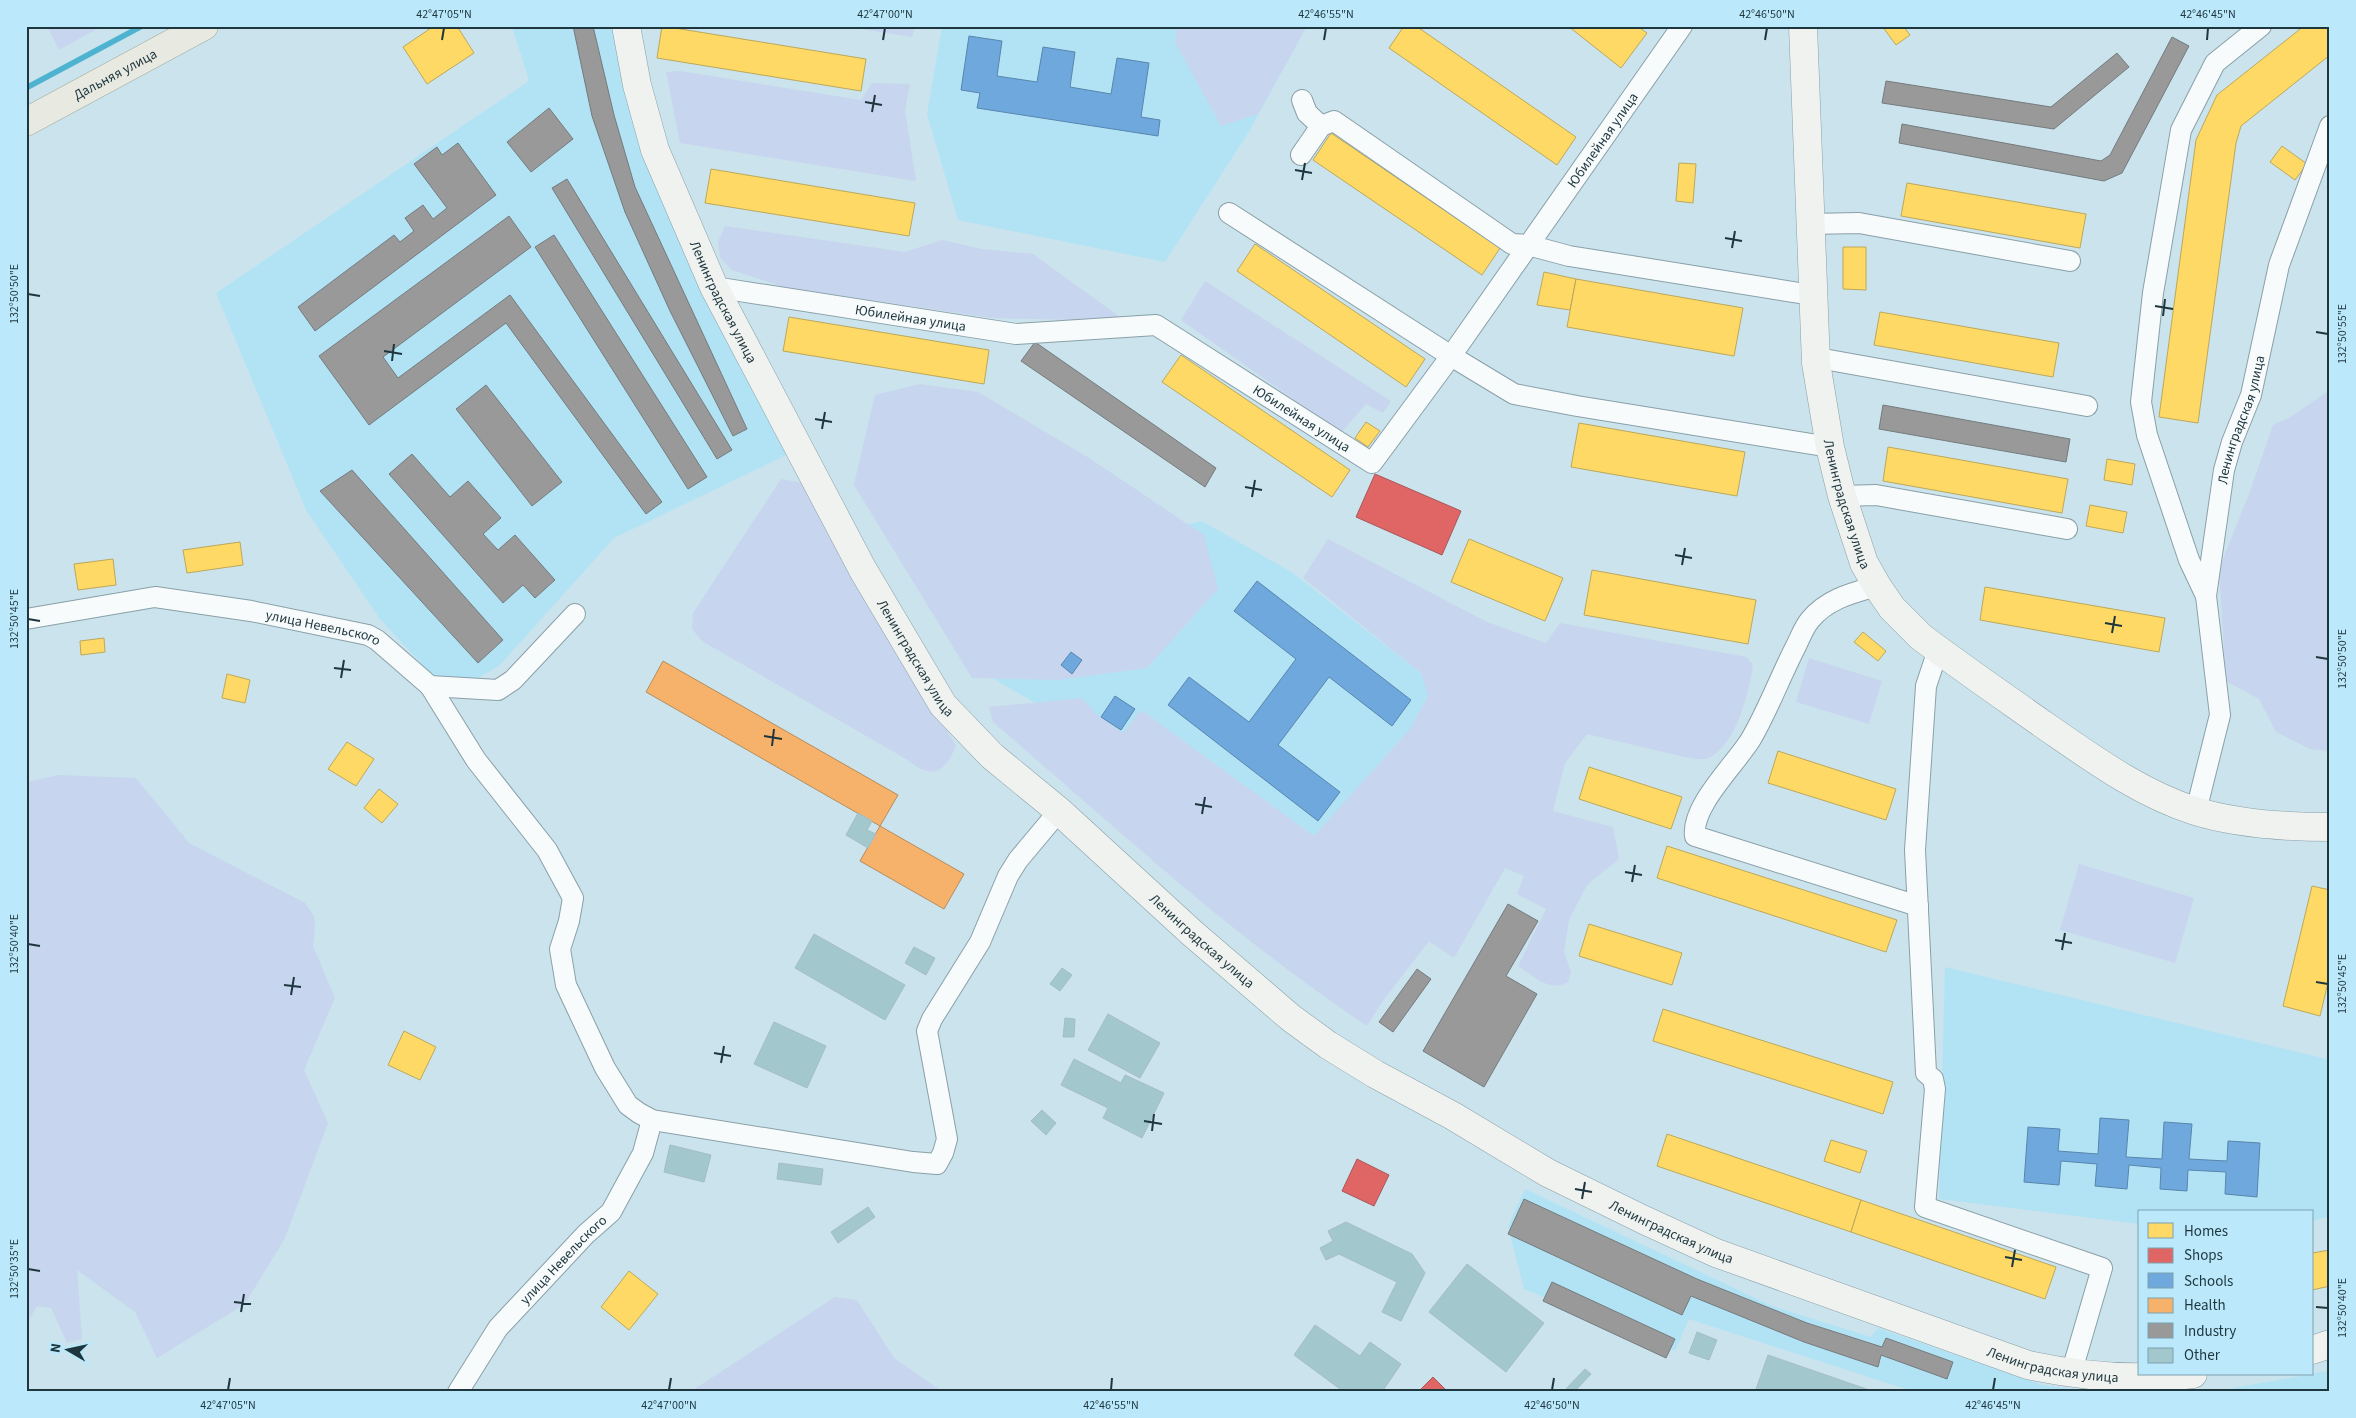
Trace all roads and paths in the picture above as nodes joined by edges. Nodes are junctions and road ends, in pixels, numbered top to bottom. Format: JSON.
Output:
{"nodes":[{"id":1,"x":204,"y":26,"type":"edge"},
{"id":2,"x":626,"y":26,"type":"edge"},
{"id":3,"x":1682,"y":26,"type":"edge"},
{"id":4,"x":1803,"y":26,"type":"edge"},
{"id":5,"x":2261,"y":26,"type":"edge"},
{"id":6,"x":1302,"y":100,"type":"dead end"},
{"id":7,"x":26,"y":122,"type":"edge"},
{"id":8,"x":1321,"y":126,"type":"junction"},
{"id":9,"x":2330,"y":126,"type":"edge"},
{"id":10,"x":1301,"y":156,"type":"dead end"},
{"id":11,"x":1229,"y":213,"type":"dead end"},
{"id":12,"x":1810,"y":224,"type":"junction"},
{"id":13,"x":1528,"y":245,"type":"junction"},
{"id":14,"x":2070,"y":260,"type":"dead end"},
{"id":15,"x":714,"y":287,"type":"junction"},
{"id":16,"x":1812,"y":295,"type":"junction"},
{"id":17,"x":1451,"y":356,"type":"junction"},
{"id":18,"x":1816,"y":363,"type":"junction"},
{"id":19,"x":2087,"y":406,"type":"dead end"},
{"id":20,"x":1830,"y":447,"type":"junction"},
{"id":21,"x":1842,"y":496,"type":"junction"},
{"id":22,"x":2067,"y":529,"type":"dead end"},
{"id":23,"x":1877,"y":586,"type":"junction"},
{"id":24,"x":2206,"y":596,"type":"junction"},
{"id":25,"x":576,"y":614,"type":"dead end"},
{"id":26,"x":26,"y":619,"type":"edge"},
{"id":27,"x":1938,"y":650,"type":"junction"},
{"id":28,"x":430,"y":686,"type":"junction"},
{"id":29,"x":2196,"y":811,"type":"junction"},
{"id":30,"x":1060,"y":812,"type":"junction"},
{"id":31,"x":2330,"y":827,"type":"edge"},
{"id":32,"x":1918,"y":906,"type":"junction"},
{"id":33,"x":652,"y":1120,"type":"junction"},
{"id":34,"x":2330,"y":1344,"type":"edge"},
{"id":35,"x":2314,"y":1349,"type":"edge"},
{"id":36,"x":2071,"y":1374,"type":"junction"},
{"id":37,"x":2179,"y":1376,"type":"edge"},
{"id":38,"x":458,"y":1392,"type":"edge"}],
"edges":[{"from":1,"to":7,"type":"main road","name":"Дальняя улица"},
{"from":2,"to":15,"type":"street","name":"Ленинградская улица"},
{"from":3,"to":13,"type":"street","name":"Юбилейная улица"},
{"from":4,"to":12,"type":"street","name":"Ленинградская улица"},
{"from":5,"to":24,"type":"street"},
{"from":6,"to":8,"type":"street"},
{"from":8,"to":10,"type":"street"},
{"from":8,"to":13,"type":"street"},
{"from":9,"to":24,"type":"street","name":"Ленинградская улица"},
{"from":11,"to":17,"type":"street"},
{"from":12,"to":14,"type":"street"},
{"from":12,"to":16,"type":"street","name":"Ленинградская улица"},
{"from":13,"to":16,"type":"street"},
{"from":13,"to":17,"type":"street","name":"Юбилейная улица"},
{"from":15,"to":17,"type":"street","name":"Юбилейная улица"},
{"from":15,"to":30,"type":"street","name":"Ленинградская улица"},
{"from":16,"to":18,"type":"street","name":"Ленинградская улица"},
{"from":17,"to":20,"type":"street"},
{"from":18,"to":19,"type":"street"},
{"from":18,"to":20,"type":"street","name":"Ленинградская улица"},
{"from":20,"to":21,"type":"street","name":"Ленинградская улица"},
{"from":21,"to":22,"type":"street"},
{"from":21,"to":23,"type":"street","name":"Ленинградская улица"},
{"from":23,"to":27,"type":"street","name":"Ленинградская улица"},
{"from":23,"to":32,"type":"street"},
{"from":24,"to":29,"type":"street","name":"Ленинградская улица"},
{"from":25,"to":28,"type":"street"},
{"from":26,"to":28,"type":"street","name":"улица Невельского"},
{"from":27,"to":29,"type":"street","name":"Ленинградская улица"},
{"from":27,"to":32,"type":"street"},
{"from":28,"to":33,"type":"street","name":"улица Невельского"},
{"from":29,"to":31,"type":"street","name":"Ленинградская улица"},
{"from":30,"to":33,"type":"street"},
{"from":30,"to":36,"type":"street","name":"Ленинградская улица"},
{"from":32,"to":36,"type":"street"},
{"from":33,"to":38,"type":"street","name":"улица Невельского"},
{"from":34,"to":35,"type":"street"},
{"from":36,"to":37,"type":"street","name":"Ленинградская улица"}]}
